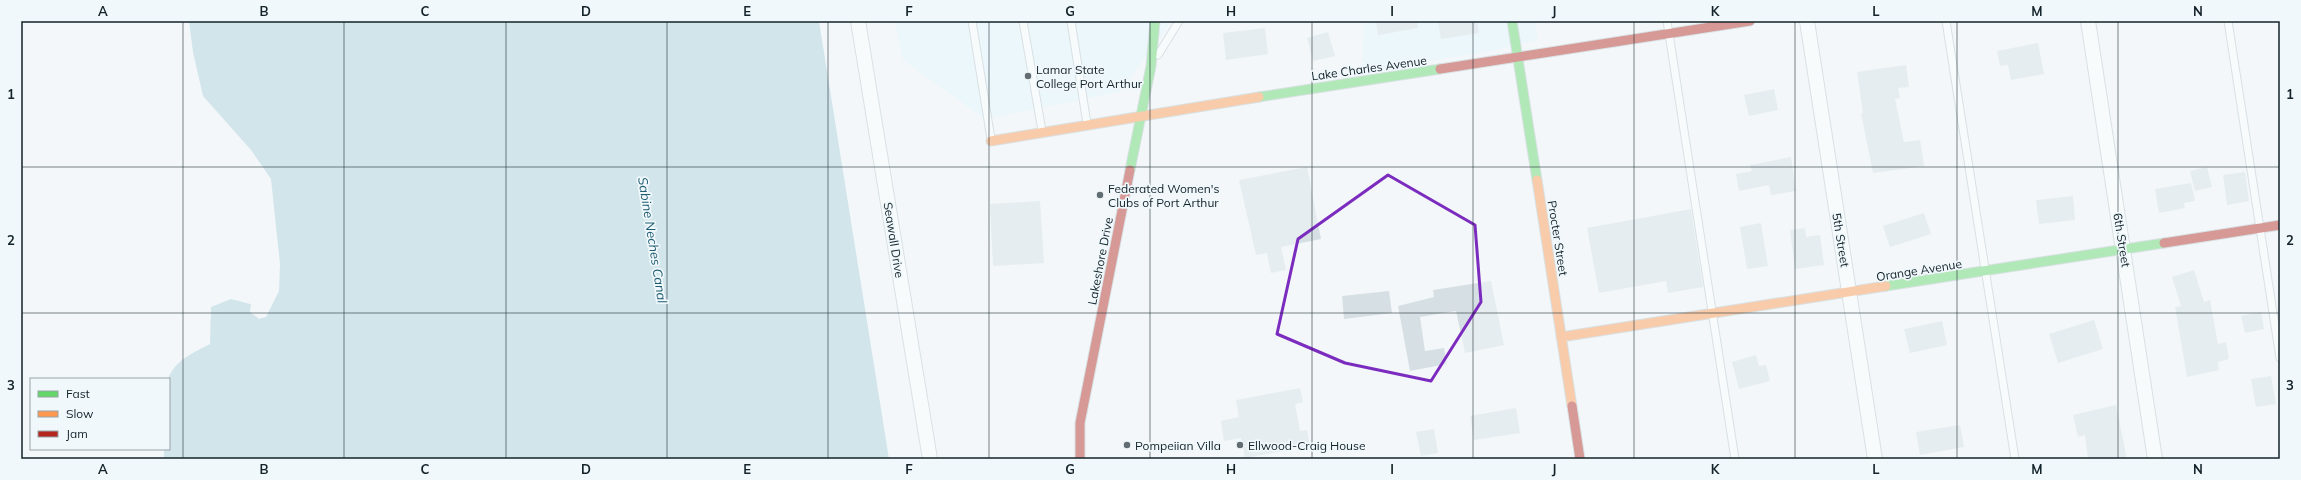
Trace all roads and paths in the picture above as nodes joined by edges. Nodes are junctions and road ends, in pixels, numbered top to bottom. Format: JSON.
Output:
{"nodes":[{"id":1,"x":858,"y":21,"type":"edge"},
{"id":2,"x":972,"y":21,"type":"edge"},
{"id":3,"x":1023,"y":21,"type":"edge"},
{"id":4,"x":1071,"y":21,"type":"edge"},
{"id":5,"x":1155,"y":21,"type":"edge"},
{"id":6,"x":1179,"y":21,"type":"edge"},
{"id":7,"x":1512,"y":21,"type":"edge"},
{"id":8,"x":1667,"y":21,"type":"edge"},
{"id":9,"x":1750,"y":21,"type":"edge"},
{"id":10,"x":1807,"y":21,"type":"edge"},
{"id":11,"x":1946,"y":21,"type":"edge"},
{"id":12,"x":2088,"y":21,"type":"edge"},
{"id":13,"x":2228,"y":21,"type":"edge"},
{"id":14,"x":1669,"y":34,"type":"junction"},
{"id":15,"x":1518,"y":58,"type":"junction"},
{"id":16,"x":1151,"y":66,"type":"junction"},
{"id":17,"x":1140,"y":114,"type":"junction"},
{"id":18,"x":1087,"y":124,"type":"junction"},
{"id":19,"x":1042,"y":132,"type":"junction"},
{"id":20,"x":991,"y":141,"type":"joint"},
{"id":21,"x":2280,"y":225,"type":"edge"},
{"id":22,"x":2261,"y":228,"type":"junction"},
{"id":23,"x":2123,"y":250,"type":"junction"},
{"id":24,"x":1985,"y":272,"type":"junction"},
{"id":25,"x":1849,"y":294,"type":"junction"},
{"id":26,"x":1713,"y":314,"type":"junction"},
{"id":27,"x":1562,"y":337,"type":"junction"},
{"id":28,"x":2280,"y":358,"type":"edge"},
{"id":29,"x":930,"y":459,"type":"edge"},
{"id":30,"x":1080,"y":459,"type":"edge"},
{"id":31,"x":1580,"y":459,"type":"edge"},
{"id":32,"x":1735,"y":459,"type":"edge"},
{"id":33,"x":1875,"y":459,"type":"edge"},
{"id":34,"x":2015,"y":459,"type":"edge"},
{"id":35,"x":2155,"y":459,"type":"edge"}],
"edges":[{"from":1,"to":29,"type":"street","name":"Seawall Drive"},
{"from":2,"to":20,"type":"lane"},
{"from":3,"to":19,"type":"lane"},
{"from":4,"to":18,"type":"lane"},
{"from":5,"to":16,"type":"street","name":"Lakeshore Drive"},
{"from":6,"to":16,"type":"lane"},
{"from":7,"to":15,"type":"street","name":"Procter Street"},
{"from":8,"to":14,"type":"lane"},
{"from":9,"to":14,"type":"street","name":"Lake Charles Avenue"},
{"from":10,"to":25,"type":"street","name":"5th Street"},
{"from":11,"to":24,"type":"lane"},
{"from":12,"to":23,"type":"street","name":"6th Street"},
{"from":13,"to":22,"type":"lane"},
{"from":14,"to":15,"type":"street","name":"Lake Charles Avenue"},
{"from":14,"to":26,"type":"lane"},
{"from":15,"to":17,"type":"street","name":"Lake Charles Avenue"},
{"from":15,"to":27,"type":"street","name":"Procter Street"},
{"from":16,"to":17,"type":"street","name":"Lakeshore Drive"},
{"from":17,"to":18,"type":"street","name":"Lake Charles Avenue"},
{"from":17,"to":30,"type":"street","name":"Lakeshore Drive"},
{"from":18,"to":19,"type":"street","name":"Lake Charles Avenue"},
{"from":19,"to":20,"type":"street","name":"Lake Charles Avenue"},
{"from":21,"to":22,"type":"street","name":"Orange Avenue"},
{"from":22,"to":23,"type":"street","name":"Orange Avenue"},
{"from":22,"to":28,"type":"lane"},
{"from":23,"to":24,"type":"street","name":"Orange Avenue"},
{"from":23,"to":35,"type":"street","name":"6th Street"},
{"from":24,"to":25,"type":"street","name":"Orange Avenue"},
{"from":24,"to":34,"type":"lane"},
{"from":25,"to":26,"type":"street","name":"Orange Avenue"},
{"from":25,"to":33,"type":"street","name":"5th Street"},
{"from":26,"to":27,"type":"street","name":"Orange Avenue"},
{"from":26,"to":32,"type":"lane"},
{"from":27,"to":31,"type":"street","name":"Procter Street"}]}
